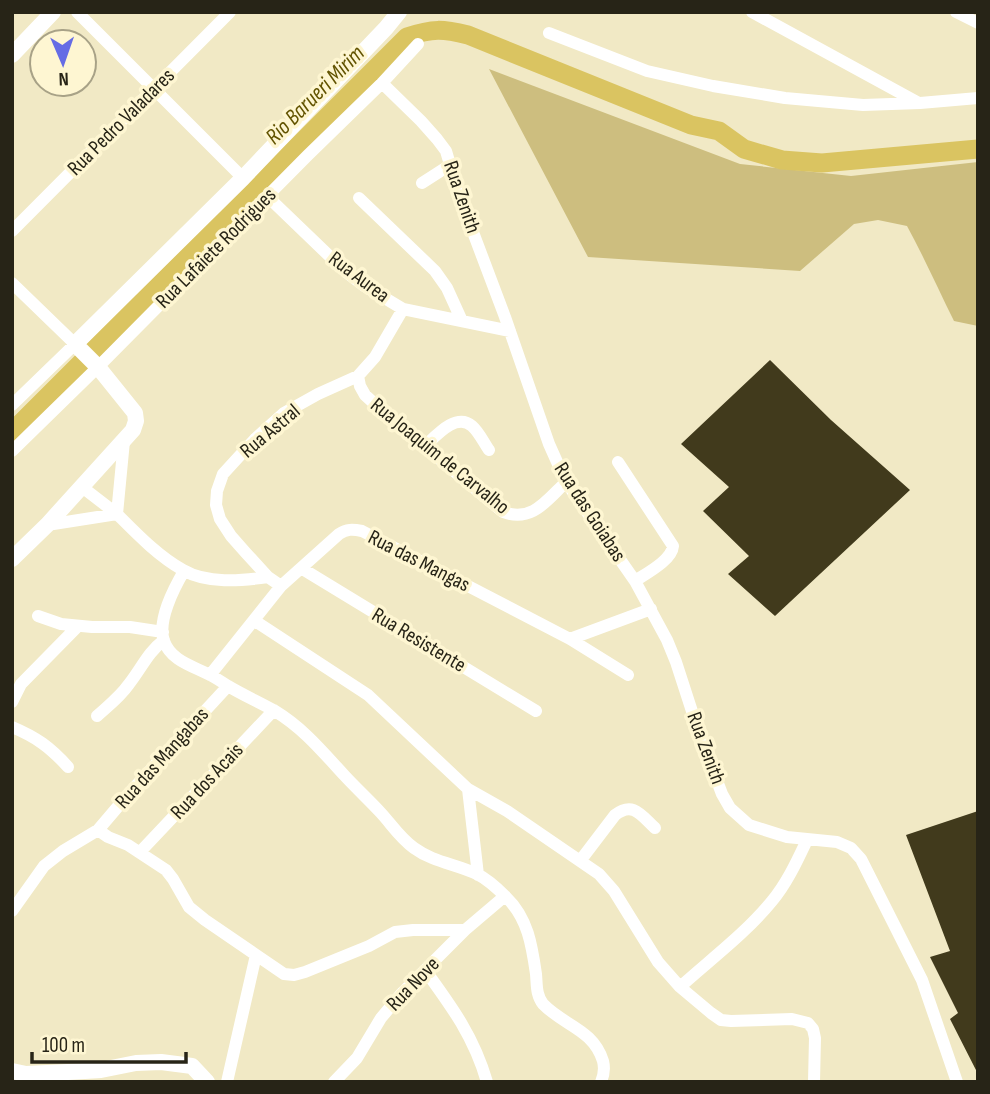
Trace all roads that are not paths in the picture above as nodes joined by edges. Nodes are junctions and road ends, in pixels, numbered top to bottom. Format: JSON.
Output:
{"nodes":[{"id":1,"x":53,"y":12,"type":"edge"},
{"id":2,"x":77,"y":12,"type":"edge"},
{"id":3,"x":230,"y":12,"type":"edge"},
{"id":4,"x":399,"y":12,"type":"edge"},
{"id":5,"x":752,"y":12,"type":"edge"},
{"id":6,"x":956,"y":12,"type":"edge"},
{"id":7,"x":978,"y":23,"type":"edge"},
{"id":8,"x":549,"y":33,"type":"dead end"},
{"id":9,"x":418,"y":44,"type":"dead end"},
{"id":10,"x":12,"y":55,"type":"edge"},
{"id":11,"x":382,"y":83,"type":"junction"},
{"id":12,"x":153,"y":89,"type":"junction"},
{"id":13,"x":978,"y":98,"type":"edge"},
{"id":14,"x":920,"y":103,"type":"junction"},
{"id":15,"x":450,"y":165,"type":"junction"},
{"id":16,"x":243,"y":178,"type":"junction"},
{"id":17,"x":422,"y":183,"type":"dead end"},
{"id":18,"x":268,"y":197,"type":"junction"},
{"id":19,"x":359,"y":198,"type":"dead end"},
{"id":20,"x":12,"y":232,"type":"edge"},
{"id":21,"x":12,"y":284,"type":"edge"},
{"id":22,"x":403,"y":309,"type":"junction"},
{"id":23,"x":462,"y":321,"type":"junction"},
{"id":24,"x":510,"y":331,"type":"junction"},
{"id":25,"x":77,"y":346,"type":"junction"},
{"id":26,"x":95,"y":365,"type":"junction"},
{"id":27,"x":358,"y":376,"type":"junction"},
{"id":28,"x":12,"y":405,"type":"edge"},
{"id":29,"x":124,"y":441,"type":"junction"},
{"id":30,"x":424,"y":447,"type":"junction"},
{"id":31,"x":489,"y":450,"type":"dead end"},
{"id":32,"x":12,"y":451,"type":"edge"},
{"id":33,"x":618,"y":462,"type":"dead end"},
{"id":34,"x":566,"y":482,"type":"junction"},
{"id":35,"x":82,"y":487,"type":"junction"},
{"id":36,"x":117,"y":514,"type":"junction"},
{"id":37,"x":47,"y":525,"type":"junction"},
{"id":38,"x":12,"y":559,"type":"edge"},
{"id":39,"x":301,"y":568,"type":"junction"},
{"id":40,"x":184,"y":571,"type":"junction"},
{"id":41,"x":268,"y":577,"type":"junction"},
{"id":42,"x":635,"y":581,"type":"junction"},
{"id":43,"x":281,"y":586,"type":"junction"},
{"id":44,"x":650,"y":609,"type":"junction"},
{"id":45,"x":38,"y":616,"type":"dead end"},
{"id":46,"x":255,"y":621,"type":"junction"},
{"id":47,"x":78,"y":626,"type":"junction"},
{"id":48,"x":163,"y":636,"type":"junction"},
{"id":49,"x":570,"y":639,"type":"junction"},
{"id":50,"x":210,"y":675,"type":"junction"},
{"id":51,"x":628,"y":675,"type":"dead end"},
{"id":52,"x":228,"y":686,"type":"junction"},
{"id":53,"x":12,"y":702,"type":"edge"},
{"id":54,"x":274,"y":710,"type":"junction"},
{"id":55,"x":536,"y":711,"type":"dead end"},
{"id":56,"x":97,"y":716,"type":"dead end"},
{"id":57,"x":12,"y":727,"type":"edge"},
{"id":58,"x":68,"y":767,"type":"dead end"},
{"id":59,"x":468,"y":789,"type":"junction"},
{"id":60,"x":655,"y":828,"type":"dead end"},
{"id":61,"x":98,"y":830,"type":"junction"},
{"id":62,"x":807,"y":840,"type":"junction"},
{"id":63,"x":140,"y":852,"type":"junction"},
{"id":64,"x":580,"y":861,"type":"junction"},
{"id":65,"x":478,"y":875,"type":"junction"},
{"id":66,"x":505,"y":896,"type":"junction"},
{"id":67,"x":12,"y":911,"type":"edge"},
{"id":68,"x":466,"y":930,"type":"junction"},
{"id":69,"x":256,"y":955,"type":"junction"},
{"id":70,"x":425,"y":970,"type":"junction"},
{"id":71,"x":680,"y":987,"type":"junction"},
{"id":72,"x":12,"y":1071,"type":"edge"},
{"id":73,"x":208,"y":1082,"type":"edge"},
{"id":74,"x":227,"y":1082,"type":"edge"},
{"id":75,"x":334,"y":1082,"type":"edge"},
{"id":76,"x":487,"y":1082,"type":"edge"},
{"id":77,"x":601,"y":1082,"type":"edge"},
{"id":78,"x":814,"y":1082,"type":"edge"},
{"id":79,"x":957,"y":1082,"type":"edge"}],
"edges":[{"from":1,"to":10,"type":"main road"},
{"from":2,"to":12,"type":"street"},
{"from":3,"to":12,"type":"street","name":"Rua Pedro Valadares"},
{"from":4,"to":16,"type":"main road","name":"Rua Lafaiete Rodrigues"},
{"from":5,"to":14,"type":"street"},
{"from":6,"to":7,"type":"street"},
{"from":8,"to":14,"type":"street"},
{"from":9,"to":11,"type":"street","name":"Rua Lafaiete Rodrigues"},
{"from":11,"to":15,"type":"street","name":"Rua Zenith"},
{"from":11,"to":18,"type":"street","name":"Rua Lafaiete Rodrigues"},
{"from":12,"to":16,"type":"street"},
{"from":12,"to":20,"type":"street","name":"Rua Pedro Valadares"},
{"from":13,"to":14,"type":"street"},
{"from":15,"to":17,"type":"street"},
{"from":15,"to":24,"type":"street","name":"Rua Zenith"},
{"from":16,"to":25,"type":"main road","name":"Rua Lafaiete Rodrigues"},
{"from":18,"to":22,"type":"street","name":"Rua Aurea"},
{"from":18,"to":26,"type":"street","name":"Rua Lafaiete Rodrigues"},
{"from":19,"to":23,"type":"street"},
{"from":21,"to":25,"type":"street"},
{"from":22,"to":23,"type":"street","name":"Rua Aurea"},
{"from":22,"to":27,"type":"street","name":"Rua Astral"},
{"from":23,"to":24,"type":"street","name":"Rua Aurea"},
{"from":24,"to":34,"type":"street","name":"Rua das Goiabas"},
{"from":25,"to":26,"type":"main road"},
{"from":25,"to":28,"type":"street"},
{"from":26,"to":29,"type":"main road"},
{"from":26,"to":32,"type":"street","name":"Rua Lafaiete Rodrigues"},
{"from":27,"to":30,"type":"street","name":"Rua Joaquim de Carvalho"},
{"from":27,"to":41,"type":"street","name":"Rua Astral"},
{"from":29,"to":35,"type":"main road"},
{"from":29,"to":36,"type":"street"},
{"from":30,"to":31,"type":"street"},
{"from":30,"to":34,"type":"street","name":"Rua Joaquim de Carvalho"},
{"from":33,"to":42,"type":"street"},
{"from":34,"to":42,"type":"street","name":"Rua das Goiabas"},
{"from":35,"to":36,"type":"street"},
{"from":35,"to":37,"type":"main road"},
{"from":36,"to":37,"type":"street"},
{"from":36,"to":40,"type":"street"},
{"from":37,"to":38,"type":"main road"},
{"from":39,"to":43,"type":"street","name":"Rua das Mangas"},
{"from":39,"to":49,"type":"street","name":"Rua das Mangas"},
{"from":39,"to":55,"type":"street","name":"Rua Resistente"},
{"from":40,"to":41,"type":"street"},
{"from":40,"to":48,"type":"street"},
{"from":41,"to":43,"type":"street","name":"Rua Astral"},
{"from":42,"to":44,"type":"street","name":"Rua das Goiabas"},
{"from":43,"to":46,"type":"street","name":"Rua das Mangas"},
{"from":44,"to":49,"type":"street"},
{"from":44,"to":62,"type":"street","name":"Rua Zenith"},
{"from":45,"to":47,"type":"street"},
{"from":46,"to":50,"type":"street","name":"Rua das Mangas"},
{"from":46,"to":59,"type":"street"},
{"from":47,"to":48,"type":"street"},
{"from":47,"to":53,"type":"street"},
{"from":48,"to":50,"type":"street"},
{"from":48,"to":56,"type":"street"},
{"from":49,"to":51,"type":"street","name":"Rua das Mangas"},
{"from":50,"to":52,"type":"street"},
{"from":52,"to":54,"type":"street"},
{"from":52,"to":61,"type":"street","name":"Rua das Mangabas"},
{"from":54,"to":63,"type":"street","name":"Rua dos Acais"},
{"from":54,"to":65,"type":"street"},
{"from":57,"to":58,"type":"street"},
{"from":59,"to":64,"type":"street"},
{"from":59,"to":65,"type":"street"},
{"from":60,"to":64,"type":"street"},
{"from":61,"to":63,"type":"street","name":"Rua das Mangabas"},
{"from":61,"to":67,"type":"street","name":"Rua das Mangabas"},
{"from":62,"to":71,"type":"street"},
{"from":62,"to":79,"type":"street","name":"Rua Zenith"},
{"from":63,"to":69,"type":"street","name":"Rua das Mangabas"},
{"from":64,"to":71,"type":"street"},
{"from":65,"to":66,"type":"street"},
{"from":66,"to":68,"type":"street","name":"Rua Nove"},
{"from":66,"to":77,"type":"street"},
{"from":68,"to":69,"type":"street","name":"Rua das Mangabas"},
{"from":68,"to":70,"type":"street","name":"Rua Nove"},
{"from":69,"to":74,"type":"street"},
{"from":70,"to":75,"type":"street","name":"Rua Nove"},
{"from":70,"to":76,"type":"street"},
{"from":71,"to":78,"type":"street"},
{"from":72,"to":73,"type":"main road"}]}
